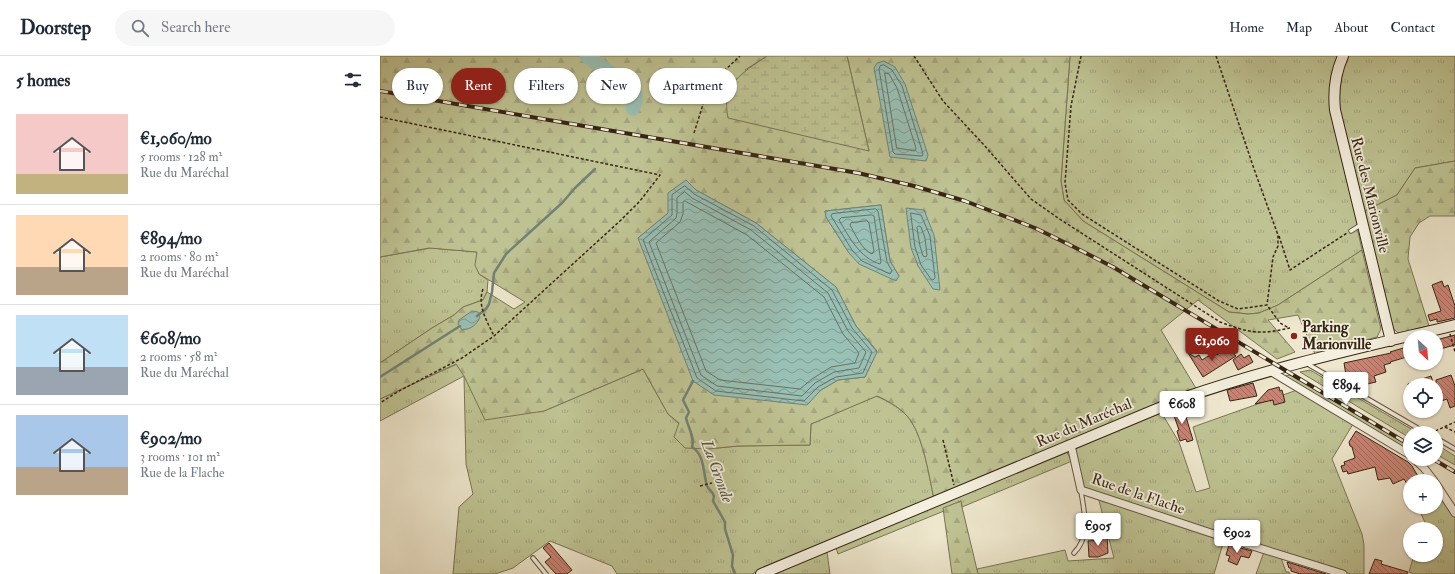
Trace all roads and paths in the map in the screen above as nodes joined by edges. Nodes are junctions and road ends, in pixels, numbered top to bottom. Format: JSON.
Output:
{"nodes":[{"id":1,"x":740,"y":56,"type":"edge"},
{"id":2,"x":914,"y":56,"type":"edge"},
{"id":3,"x":1082,"y":56,"type":"edge"},
{"id":4,"x":1216,"y":56,"type":"edge"},
{"id":5,"x":1342,"y":56,"type":"edge"},
{"id":6,"x":380,"y":117,"type":"edge"},
{"id":7,"x":694,"y":133,"type":"dead end"},
{"id":8,"x":1362,"y":224,"type":"junction"},
{"id":9,"x":1351,"y":231,"type":"joint"},
{"id":10,"x":1278,"y":235,"type":"junction"},
{"id":11,"x":483,"y":289,"type":"dead end"},
{"id":12,"x":1267,"y":305,"type":"junction"},
{"id":13,"x":1452,"y":326,"type":"edge"},
{"id":14,"x":494,"y":336,"type":"junction"},
{"id":15,"x":1391,"y":341,"type":"junction"},
{"id":16,"x":1455,"y":352,"type":"edge"},
{"id":17,"x":1304,"y":362,"type":"junction"},
{"id":18,"x":1270,"y":371,"type":"junction"},
{"id":19,"x":380,"y":403,"type":"edge"},
{"id":20,"x":1455,"y":422,"type":"edge"},
{"id":21,"x":1414,"y":426,"type":"edge"},
{"id":22,"x":1445,"y":427,"type":"joint"},
{"id":23,"x":1455,"y":432,"type":"edge"},
{"id":24,"x":943,"y":440,"type":"dead end"},
{"id":25,"x":1443,"y":442,"type":"edge"},
{"id":26,"x":1071,"y":445,"type":"junction"},
{"id":27,"x":1455,"y":449,"type":"edge"},
{"id":28,"x":1403,"y":452,"type":"edge"},
{"id":29,"x":1422,"y":466,"type":"edge"},
{"id":30,"x":1429,"y":474,"type":"edge"},
{"id":31,"x":712,"y":482,"type":"dead end"},
{"id":32,"x":701,"y":486,"type":"dead end"},
{"id":33,"x":1081,"y":490,"type":"junction"},
{"id":34,"x":956,"y":492,"type":"junction"},
{"id":35,"x":1443,"y":494,"type":"edge"},
{"id":36,"x":1455,"y":512,"type":"edge"},
{"id":37,"x":1074,"y":553,"type":"dead end"},
{"id":38,"x":533,"y":558,"type":"dead end"},
{"id":39,"x":546,"y":574,"type":"edge"},
{"id":40,"x":761,"y":574,"type":"edge"},
{"id":41,"x":1343,"y":574,"type":"edge"}],
"edges":[{"from":1,"to":7,"type":"path"},
{"from":2,"to":12,"type":"path"},
{"from":3,"to":12,"type":"path"},
{"from":4,"to":10,"type":"path"},
{"from":5,"to":8,"type":"street","name":"Rue des Marionville"},
{"from":6,"to":14,"type":"path"},
{"from":8,"to":9,"type":"lane"},
{"from":8,"to":15,"type":"street","name":"Rue des Marionville"},
{"from":9,"to":10,"type":"path"},
{"from":10,"to":12,"type":"path"},
{"from":11,"to":14,"type":"path"},
{"from":13,"to":15,"type":"street","name":"Rue du Maréchal"},
{"from":13,"to":16,"type":"path"},
{"from":14,"to":19,"type":"path"},
{"from":15,"to":17,"type":"street","name":"Rue du Maréchal"},
{"from":17,"to":18,"type":"street","name":"Rue du Maréchal"},
{"from":17,"to":21,"type":"lane"},
{"from":18,"to":26,"type":"street","name":"Rue du Maréchal"},
{"from":18,"to":28,"type":"street"},
{"from":20,"to":22,"type":"path"},
{"from":22,"to":23,"type":"path"},
{"from":24,"to":34,"type":"path"},
{"from":25,"to":27,"type":"lane"},
{"from":26,"to":33,"type":"street","name":"Rue de la Flache"},
{"from":26,"to":34,"type":"street","name":"Rue du Maréchal"},
{"from":29,"to":30,"type":"street"},
{"from":31,"to":32,"type":"path"},
{"from":33,"to":37,"type":"lane"},
{"from":33,"to":41,"type":"street","name":"Rue de la Flache"},
{"from":34,"to":40,"type":"street","name":"Rue du Maréchal"},
{"from":35,"to":36,"type":"street"},
{"from":38,"to":39,"type":"lane"}]}
